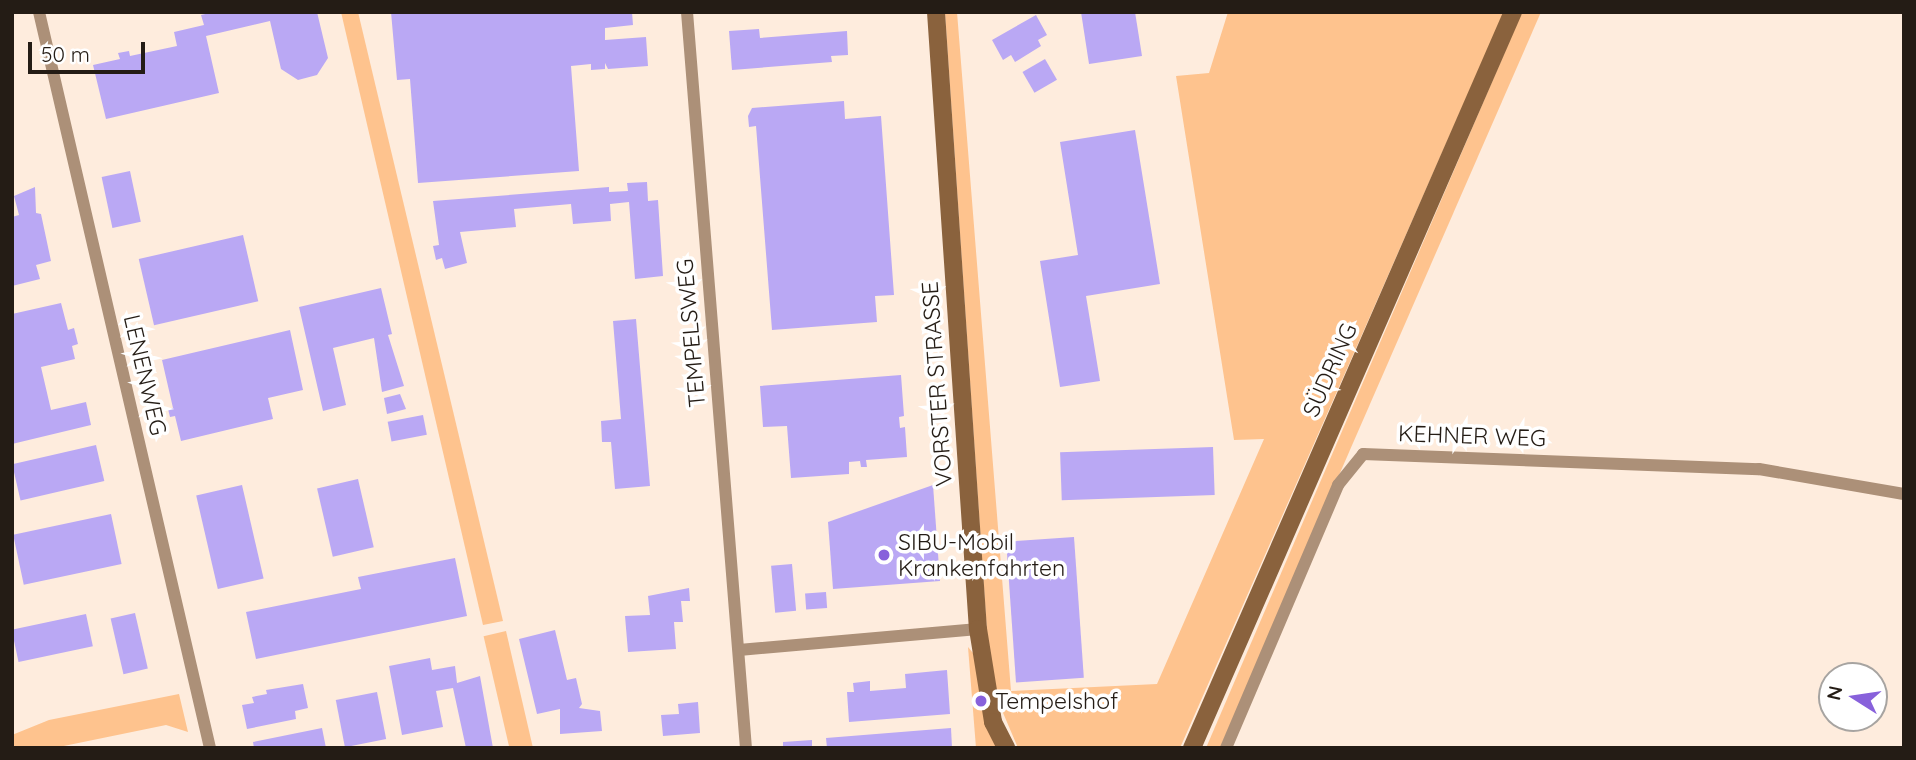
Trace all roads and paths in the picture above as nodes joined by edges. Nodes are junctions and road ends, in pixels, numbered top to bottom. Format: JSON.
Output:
{"nodes":[{"id":1,"x":39,"y":12,"type":"edge"},
{"id":2,"x":687,"y":12,"type":"edge"},
{"id":3,"x":936,"y":12,"type":"edge"},
{"id":4,"x":1513,"y":12,"type":"edge"},
{"id":5,"x":1904,"y":494,"type":"edge"},
{"id":6,"x":978,"y":629,"type":"junction"},
{"id":7,"x":739,"y":650,"type":"junction"},
{"id":8,"x":209,"y":748,"type":"edge"},
{"id":9,"x":746,"y":748,"type":"edge"},
{"id":10,"x":1006,"y":748,"type":"edge"},
{"id":11,"x":1192,"y":748,"type":"edge"},
{"id":12,"x":1226,"y":748,"type":"edge"}],
"edges":[{"from":1,"to":8,"type":"street","name":"LENENWEG"},
{"from":2,"to":7,"type":"street","name":"TEMPELSWEG"},
{"from":3,"to":6,"type":"main road","name":"VORSTER STRASSE"},
{"from":4,"to":11,"type":"main road","name":"SÜDRING"},
{"from":5,"to":12,"type":"street","name":"KEHNER WEG"},
{"from":6,"to":7,"type":"street"},
{"from":6,"to":10,"type":"main road","name":"VORSTER STRASSE"},
{"from":7,"to":9,"type":"street","name":"TEMPELSWEG"}]}
